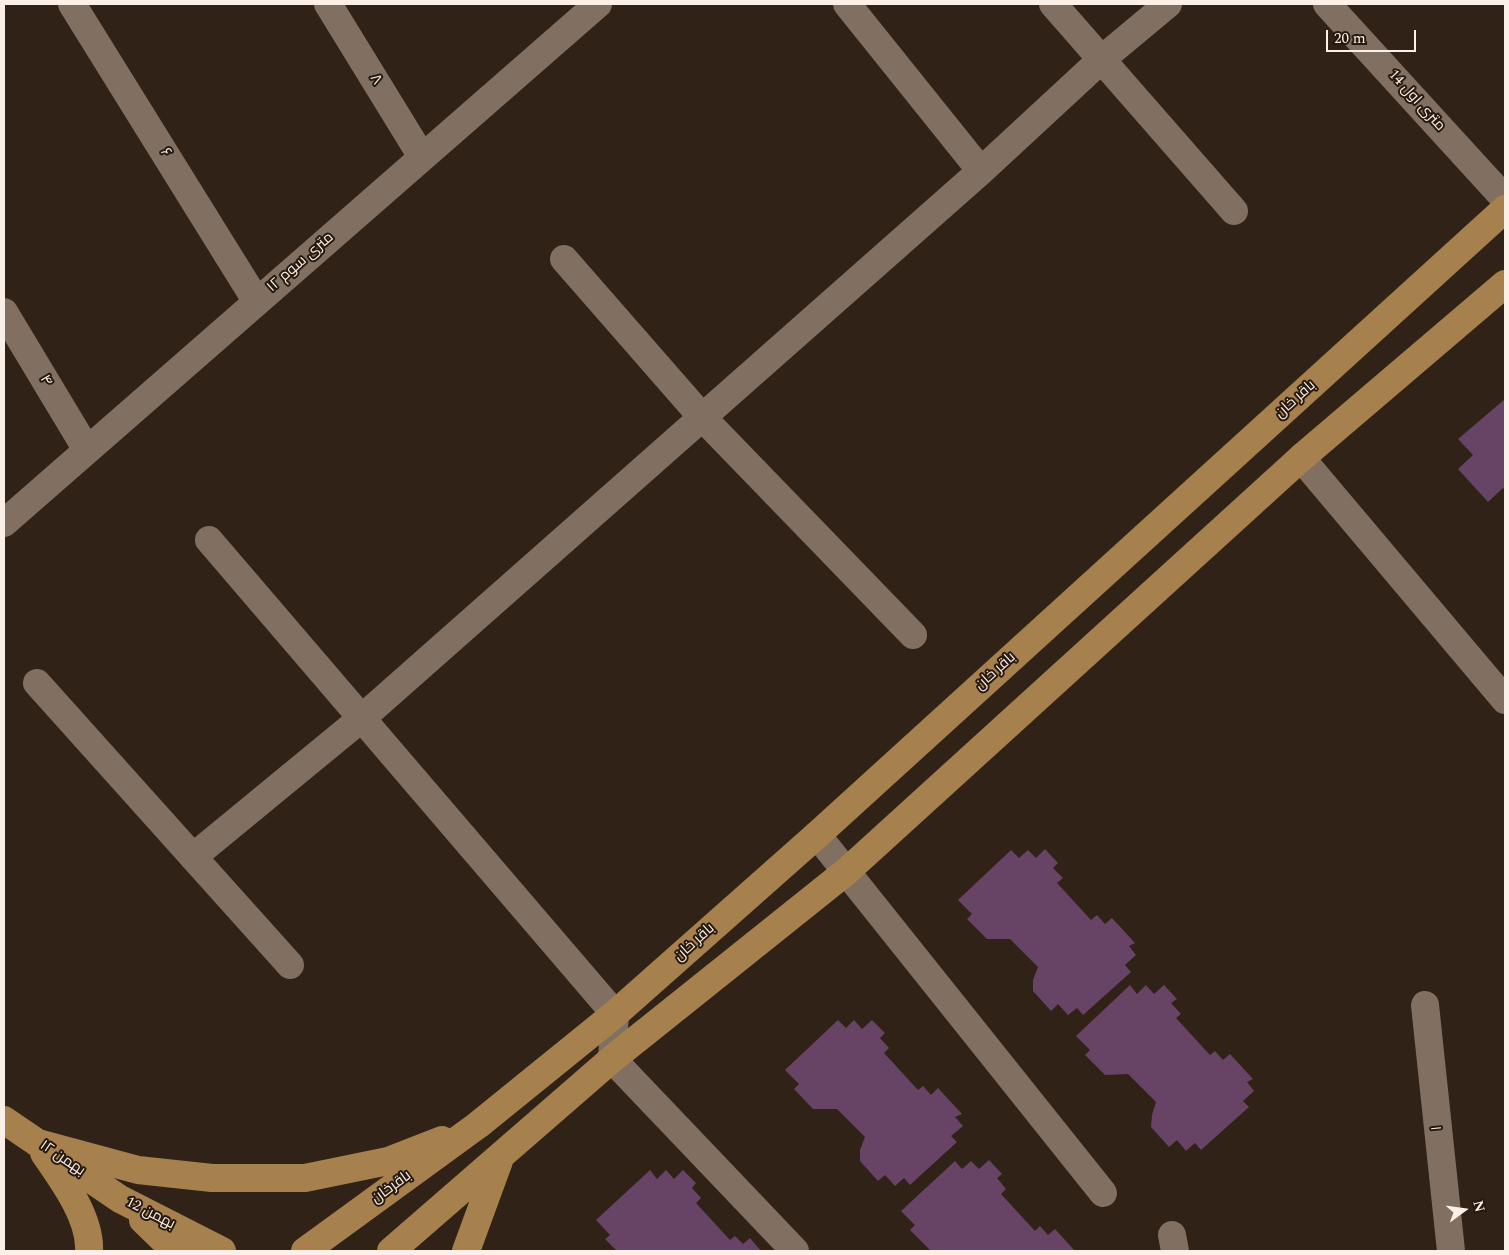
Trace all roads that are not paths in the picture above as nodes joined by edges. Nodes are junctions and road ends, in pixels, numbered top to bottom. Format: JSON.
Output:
{"nodes":[{"id":1,"x":72,"y":4,"type":"edge"},
{"id":2,"x":328,"y":4,"type":"edge"},
{"id":3,"x":847,"y":4,"type":"edge"},
{"id":4,"x":1053,"y":4,"type":"edge"},
{"id":5,"x":1168,"y":4,"type":"edge"},
{"id":6,"x":1327,"y":4,"type":"edge"},
{"id":7,"x":582,"y":10,"type":"edge"},
{"id":8,"x":1102,"y":59,"type":"junction"},
{"id":9,"x":422,"y":157,"type":"junction"},
{"id":10,"x":981,"y":171,"type":"junction"},
{"id":11,"x":1505,"y":199,"type":"edge"},
{"id":12,"x":1505,"y":209,"type":"edge"},
{"id":13,"x":1234,"y":211,"type":"dead end"},
{"id":14,"x":564,"y":259,"type":"dead end"},
{"id":15,"x":1505,"y":284,"type":"edge"},
{"id":16,"x":257,"y":302,"type":"junction"},
{"id":17,"x":4,"y":312,"type":"edge"},
{"id":18,"x":702,"y":417,"type":"junction"},
{"id":19,"x":87,"y":450,"type":"junction"},
{"id":20,"x":1301,"y":458,"type":"junction"},
{"id":21,"x":4,"y":523,"type":"edge"},
{"id":22,"x":209,"y":540,"type":"dead end"},
{"id":23,"x":913,"y":635,"type":"dead end"},
{"id":24,"x":38,"y":683,"type":"dead end"},
{"id":25,"x":1505,"y":700,"type":"edge"},
{"id":26,"x":362,"y":718,"type":"junction"},
{"id":27,"x":816,"y":835,"type":"junction"},
{"id":28,"x":193,"y":857,"type":"junction"},
{"id":29,"x":847,"y":871,"type":"junction"},
{"id":30,"x":290,"y":965,"type":"dead end"},
{"id":31,"x":1425,"y":1005,"type":"dead end"},
{"id":32,"x":615,"y":1014,"type":"junction"},
{"id":33,"x":612,"y":1059,"type":"junction"},
{"id":34,"x":4,"y":1120,"type":"edge"},
{"id":35,"x":478,"y":1125,"type":"junction"},
{"id":36,"x":38,"y":1143,"type":"junction"},
{"id":37,"x":500,"y":1158,"type":"junction"},
{"id":38,"x":1103,"y":1193,"type":"dead end"},
{"id":39,"x":120,"y":1199,"type":"junction"},
{"id":40,"x":89,"y":1251,"type":"edge"},
{"id":41,"x":175,"y":1251,"type":"edge"},
{"id":42,"x":222,"y":1251,"type":"edge"},
{"id":43,"x":305,"y":1251,"type":"edge"},
{"id":44,"x":391,"y":1251,"type":"edge"},
{"id":45,"x":466,"y":1251,"type":"edge"},
{"id":46,"x":795,"y":1251,"type":"edge"},
{"id":47,"x":1451,"y":1251,"type":"edge"}],
"edges":[{"from":1,"to":16,"type":"street","name":"۶"},
{"from":2,"to":9,"type":"street","name":"۸"},
{"from":3,"to":10,"type":"street"},
{"from":4,"to":8,"type":"street"},
{"from":5,"to":8,"type":"street"},
{"from":6,"to":11,"type":"street","name":"14 متری اول"},
{"from":7,"to":9,"type":"street","name":"۱۲ متری سوم"},
{"from":8,"to":10,"type":"street"},
{"from":8,"to":13,"type":"street"},
{"from":9,"to":16,"type":"street","name":"۱۲ متری سوم"},
{"from":10,"to":18,"type":"street"},
{"from":12,"to":27,"type":"main road","name":"باقر خان"},
{"from":14,"to":18,"type":"street"},
{"from":15,"to":20,"type":"main road"},
{"from":16,"to":19,"type":"street","name":"۱۲ متری سوم"},
{"from":17,"to":19,"type":"street","name":"۴"},
{"from":18,"to":23,"type":"street"},
{"from":18,"to":26,"type":"street"},
{"from":19,"to":21,"type":"street","name":"۱۲ متری سوم"},
{"from":20,"to":25,"type":"street"},
{"from":20,"to":29,"type":"main road"},
{"from":22,"to":26,"type":"street"},
{"from":24,"to":28,"type":"street"},
{"from":26,"to":28,"type":"street"},
{"from":26,"to":32,"type":"street"},
{"from":27,"to":29,"type":"street"},
{"from":27,"to":32,"type":"main road","name":"باقر خان"},
{"from":28,"to":30,"type":"street"},
{"from":29,"to":33,"type":"main road"},
{"from":29,"to":38,"type":"street"},
{"from":31,"to":47,"type":"street","name":"۱"},
{"from":32,"to":33,"type":"street"},
{"from":32,"to":35,"type":"main road","name":"باقر خان"},
{"from":33,"to":37,"type":"main road"},
{"from":33,"to":46,"type":"street"},
{"from":34,"to":36,"type":"main road","name":"۱۲ بهمن"},
{"from":35,"to":36,"type":"main road"},
{"from":35,"to":43,"type":"main road","name":"باقرخان"},
{"from":36,"to":39,"type":"main road","name":"۱۲ بهمن"},
{"from":36,"to":40,"type":"main road"},
{"from":37,"to":44,"type":"main road"},
{"from":37,"to":45,"type":"main road"},
{"from":39,"to":41,"type":"main road","name":"12 بهمن"},
{"from":39,"to":42,"type":"main road","name":"12 بهمن"}]}
